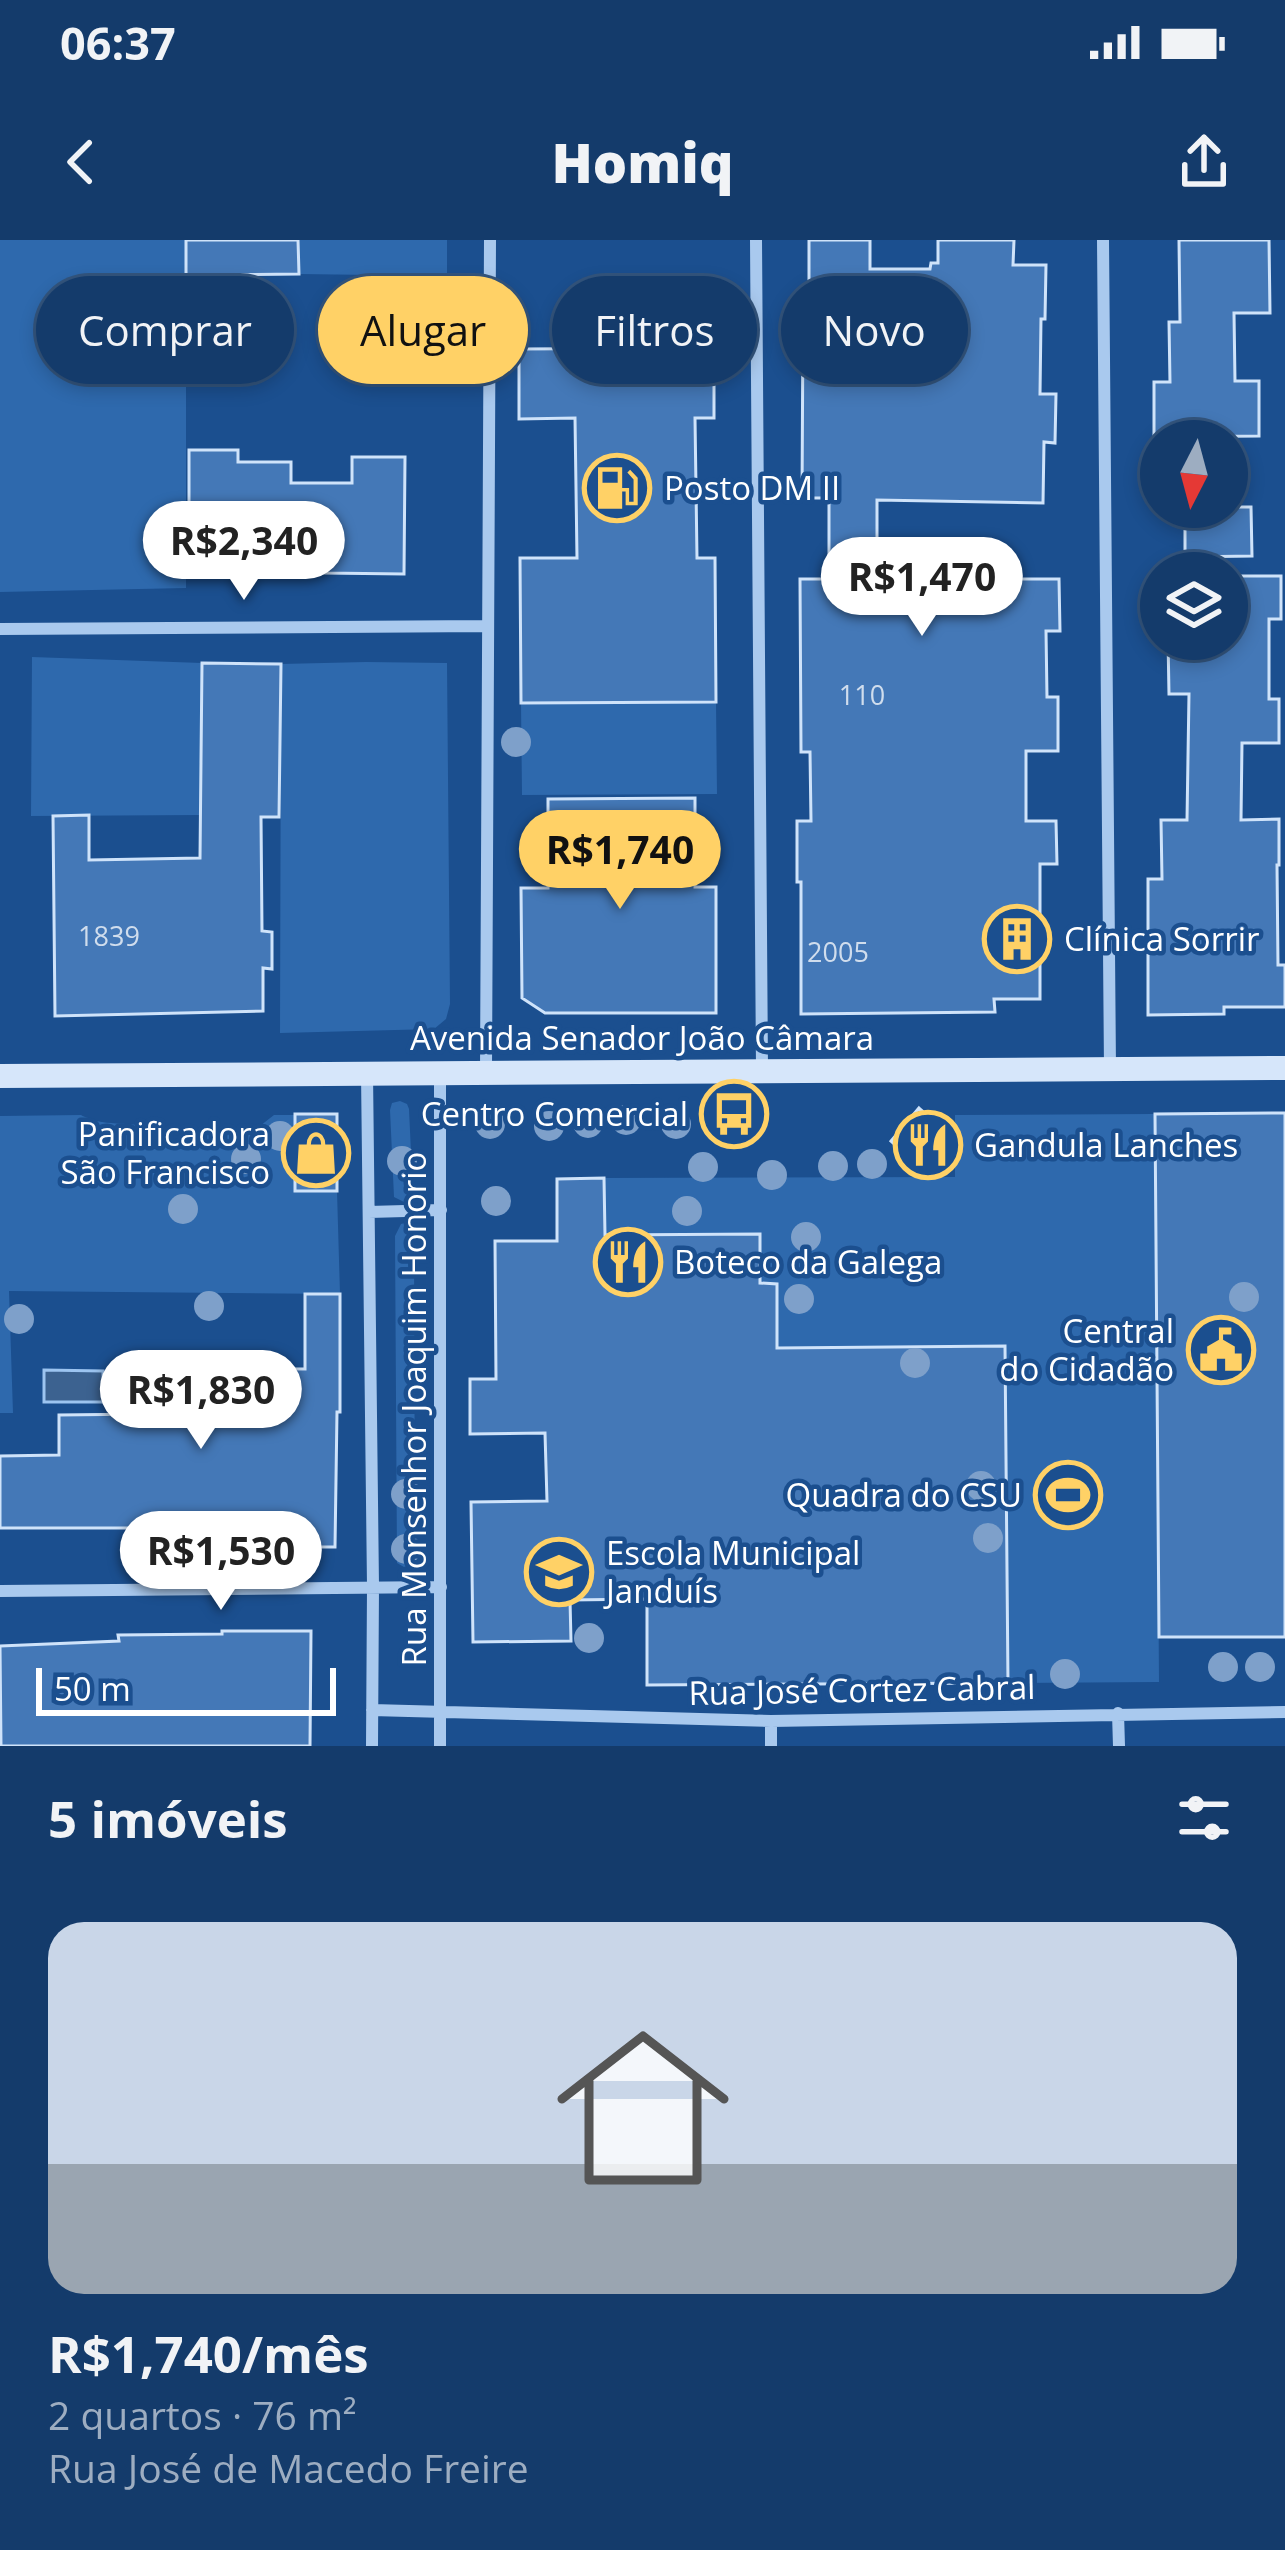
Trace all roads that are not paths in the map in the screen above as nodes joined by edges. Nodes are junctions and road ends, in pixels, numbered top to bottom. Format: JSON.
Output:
{"nodes":[{"id":1,"x":490,"y":240,"type":"edge"},
{"id":2,"x":756,"y":240,"type":"edge"},
{"id":3,"x":1103,"y":240,"type":"edge"},
{"id":4,"x":488,"y":626,"type":"junction"},
{"id":5,"x":0,"y":629,"type":"edge"},
{"id":6,"x":1285,"y":1068,"type":"edge"},
{"id":7,"x":1110,"y":1069,"type":"junction"},
{"id":8,"x":762,"y":1070,"type":"junction"},
{"id":9,"x":440,"y":1071,"type":"junction"},
{"id":10,"x":367,"y":1072,"type":"junction"},
{"id":11,"x":486,"y":1072,"type":"junction"},
{"id":12,"x":0,"y":1076,"type":"edge"},
{"id":13,"x":441,"y":1210,"type":"junction"},
{"id":14,"x":369,"y":1212,"type":"junction"},
{"id":15,"x":373,"y":1587,"type":"junction"},
{"id":16,"x":441,"y":1587,"type":"junction"},
{"id":17,"x":0,"y":1591,"type":"edge"},
{"id":18,"x":372,"y":1710,"type":"junction"},
{"id":19,"x":1285,"y":1712,"type":"edge"},
{"id":20,"x":440,"y":1714,"type":"junction"},
{"id":21,"x":1118,"y":1714,"type":"junction"},
{"id":22,"x":771,"y":1720,"type":"junction"},
{"id":23,"x":372,"y":1746,"type":"edge"},
{"id":24,"x":440,"y":1746,"type":"edge"},
{"id":25,"x":771,"y":1746,"type":"edge"},
{"id":26,"x":1119,"y":1746,"type":"edge"}],
"edges":[{"from":1,"to":4,"type":"street"},
{"from":2,"to":8,"type":"street"},
{"from":3,"to":7,"type":"street"},
{"from":4,"to":5,"type":"street"},
{"from":4,"to":11,"type":"street"},
{"from":6,"to":7,"type":"main road","name":"Avenida Senador João Câmara"},
{"from":7,"to":8,"type":"main road","name":"Avenida Senador João Câmara"},
{"from":8,"to":11,"type":"main road","name":"Avenida Senador João Câmara"},
{"from":9,"to":10,"type":"main road","name":"Avenida Senador João Câmara"},
{"from":9,"to":11,"type":"main road","name":"Avenida Senador João Câmara"},
{"from":9,"to":13,"type":"street","name":"Rua Monsenhor Joaquim Honorio"},
{"from":10,"to":12,"type":"main road","name":"Avenida Senador João Câmara"},
{"from":10,"to":14,"type":"street","name":"Rua Monsenhor Joaquim Honorio"},
{"from":13,"to":14,"type":"street"},
{"from":13,"to":16,"type":"street","name":"Rua Monsenhor Joaquim Honorio"},
{"from":14,"to":15,"type":"street","name":"Rua Monsenhor Joaquim Honorio"},
{"from":15,"to":16,"type":"street"},
{"from":15,"to":17,"type":"street"},
{"from":15,"to":18,"type":"street","name":"Rua Monsenhor Joaquim Honorio"},
{"from":16,"to":20,"type":"street","name":"Rua Monsenhor Joaquim Honorio"},
{"from":18,"to":20,"type":"street","name":"Rua José Cortez Cabral"},
{"from":18,"to":23,"type":"street","name":"Rua Monsenhor Joaquim Honorio"},
{"from":19,"to":21,"type":"street","name":"Rua José Cortez Cabral"},
{"from":20,"to":22,"type":"street","name":"Rua José Cortez Cabral"},
{"from":20,"to":24,"type":"street","name":"Rua Monsenhor Joaquim Honorio"},
{"from":21,"to":22,"type":"street","name":"Rua José Cortez Cabral"},
{"from":21,"to":26,"type":"street"},
{"from":22,"to":25,"type":"street"}]}
